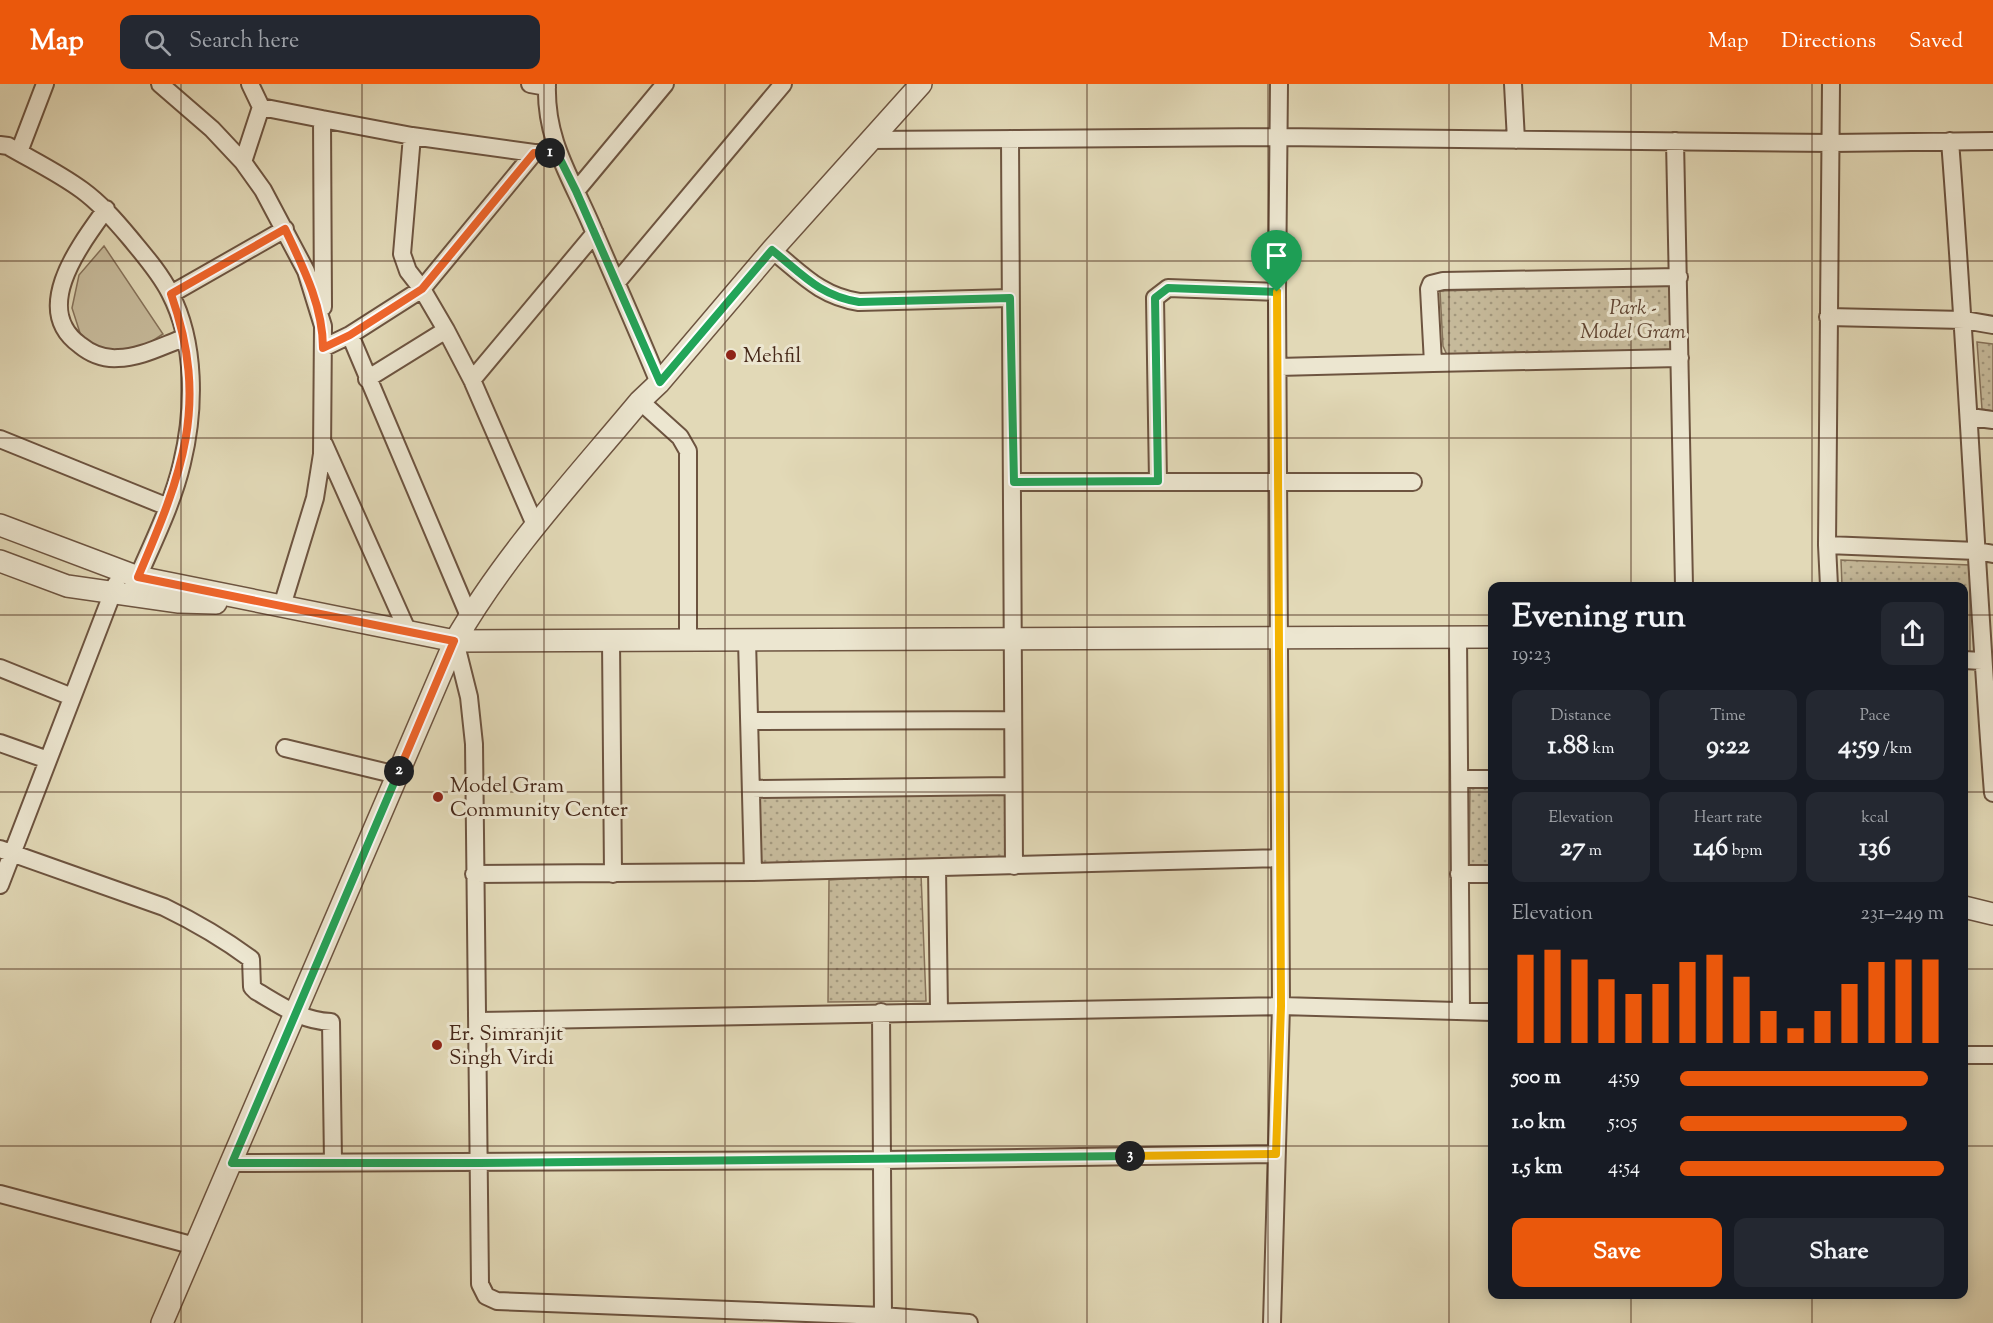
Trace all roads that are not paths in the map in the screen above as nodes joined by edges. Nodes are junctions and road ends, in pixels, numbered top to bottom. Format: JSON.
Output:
{"nodes":[{"id":1,"x":250,"y":84,"type":"edge"},
{"id":2,"x":665,"y":84,"type":"edge"},
{"id":3,"x":783,"y":84,"type":"edge"},
{"id":4,"x":1279,"y":84,"type":"edge"},
{"id":5,"x":1513,"y":84,"type":"edge"},
{"id":6,"x":1831,"y":84,"type":"edge"},
{"id":7,"x":40,"y":85,"type":"edge"},
{"id":8,"x":164,"y":85,"type":"edge"},
{"id":9,"x":541,"y":85,"type":"edge"},
{"id":10,"x":917,"y":85,"type":"edge"},
{"id":11,"x":261,"y":107,"type":"junction"},
{"id":12,"x":322,"y":119,"type":"junction"},
{"id":13,"x":412,"y":136,"type":"junction"},
{"id":14,"x":1279,"y":136,"type":"junction"},
{"id":15,"x":869,"y":140,"type":"junction"},
{"id":16,"x":1010,"y":140,"type":"junction"},
{"id":17,"x":1516,"y":140,"type":"junction"},
{"id":18,"x":1675,"y":141,"type":"junction"},
{"id":19,"x":1950,"y":141,"type":"junction"},
{"id":20,"x":1993,"y":141,"type":"edge"},
{"id":21,"x":1832,"y":143,"type":"junction"},
{"id":22,"x":0,"y":145,"type":"edge"},
{"id":23,"x":19,"y":153,"type":"junction"},
{"id":24,"x":534,"y":153,"type":"junction"},
{"id":25,"x":557,"y":153,"type":"junction"},
{"id":26,"x":243,"y":162,"type":"junction"},
{"id":27,"x":576,"y":191,"type":"junction"},
{"id":28,"x":106,"y":209,"type":"junction"},
{"id":29,"x":285,"y":229,"type":"junction"},
{"id":30,"x":595,"y":233,"type":"junction"},
{"id":31,"x":772,"y":250,"type":"junction"},
{"id":32,"x":1678,"y":276,"type":"junction"},
{"id":33,"x":617,"y":282,"type":"junction"},
{"id":34,"x":422,"y":289,"type":"junction"},
{"id":35,"x":1277,"y":292,"type":"junction"},
{"id":36,"x":171,"y":294,"type":"junction"},
{"id":37,"x":1010,"y":298,"type":"junction"},
{"id":38,"x":1828,"y":317,"type":"junction"},
{"id":39,"x":1964,"y":320,"type":"junction"},
{"id":40,"x":1993,"y":325,"type":"edge"},
{"id":41,"x":323,"y":326,"type":"junction"},
{"id":42,"x":446,"y":330,"type":"junction"},
{"id":43,"x":350,"y":335,"type":"junction"},
{"id":44,"x":184,"y":338,"type":"junction"},
{"id":45,"x":323,"y":348,"type":"junction"},
{"id":46,"x":1680,"y":358,"type":"junction"},
{"id":47,"x":1433,"y":363,"type":"junction"},
{"id":48,"x":1278,"y":367,"type":"junction"},
{"id":49,"x":367,"y":378,"type":"junction"},
{"id":50,"x":472,"y":380,"type":"junction"},
{"id":51,"x":660,"y":382,"type":"junction"},
{"id":52,"x":640,"y":401,"type":"junction"},
{"id":53,"x":1970,"y":417,"type":"junction"},
{"id":54,"x":1993,"y":420,"type":"edge"},
{"id":55,"x":0,"y":439,"type":"edge"},
{"id":56,"x":322,"y":441,"type":"junction"},
{"id":57,"x":1158,"y":481,"type":"junction"},
{"id":58,"x":1014,"y":482,"type":"junction"},
{"id":59,"x":1278,"y":482,"type":"junction"},
{"id":60,"x":1413,"y":482,"type":"dead end"},
{"id":61,"x":168,"y":507,"type":"junction"},
{"id":62,"x":0,"y":525,"type":"edge"},
{"id":63,"x":536,"y":527,"type":"junction"},
{"id":64,"x":1827,"y":545,"type":"junction"},
{"id":65,"x":1985,"y":553,"type":"edge"},
{"id":66,"x":0,"y":561,"type":"edge"},
{"id":67,"x":130,"y":574,"type":"junction"},
{"id":68,"x":1684,"y":582,"type":"edge"},
{"id":69,"x":1829,"y":582,"type":"edge"},
{"id":70,"x":112,"y":594,"type":"junction"},
{"id":71,"x":249,"y":600,"type":"junction"},
{"id":72,"x":282,"y":606,"type":"junction"},
{"id":73,"x":469,"y":616,"type":"junction"},
{"id":74,"x":408,"y":632,"type":"junction"},
{"id":75,"x":1012,"y":637,"type":"junction"},
{"id":76,"x":1488,"y":637,"type":"edge"},
{"id":77,"x":1279,"y":638,"type":"junction"},
{"id":78,"x":1458,"y":638,"type":"junction"},
{"id":79,"x":611,"y":640,"type":"junction"},
{"id":80,"x":688,"y":640,"type":"junction"},
{"id":81,"x":747,"y":640,"type":"junction"},
{"id":82,"x":454,"y":641,"type":"junction"},
{"id":83,"x":1968,"y":660,"type":"edge"},
{"id":84,"x":1982,"y":661,"type":"junction"},
{"id":85,"x":0,"y":669,"type":"edge"},
{"id":86,"x":72,"y":697,"type":"junction"},
{"id":87,"x":1012,"y":720,"type":"junction"},
{"id":88,"x":749,"y":721,"type":"junction"},
{"id":89,"x":0,"y":743,"type":"edge"},
{"id":90,"x":285,"y":748,"type":"dead end"},
{"id":91,"x":48,"y":760,"type":"junction"},
{"id":92,"x":397,"y":775,"type":"junction"},
{"id":93,"x":1992,"y":775,"type":"edge"},
{"id":94,"x":1459,"y":779,"type":"junction"},
{"id":95,"x":1488,"y":779,"type":"edge"},
{"id":96,"x":1013,"y":786,"type":"junction"},
{"id":97,"x":752,"y":789,"type":"junction"},
{"id":98,"x":1993,"y":793,"type":"edge"},
{"id":99,"x":6,"y":852,"type":"edge"},
{"id":100,"x":1278,"y":858,"type":"junction"},
{"id":101,"x":1014,"y":866,"type":"junction"},
{"id":102,"x":937,"y":868,"type":"junction"},
{"id":103,"x":753,"y":872,"type":"junction"},
{"id":104,"x":474,"y":874,"type":"junction"},
{"id":105,"x":613,"y":874,"type":"junction"},
{"id":106,"x":1460,"y":874,"type":"junction"},
{"id":107,"x":1488,"y":874,"type":"edge"},
{"id":108,"x":0,"y":885,"type":"edge"},
{"id":109,"x":1968,"y":908,"type":"edge"},
{"id":110,"x":1993,"y":914,"type":"edge"},
{"id":111,"x":1281,"y":1006,"type":"junction"},
{"id":112,"x":939,"y":1011,"type":"junction"},
{"id":113,"x":1461,"y":1011,"type":"junction"},
{"id":114,"x":881,"y":1012,"type":"junction"},
{"id":115,"x":1488,"y":1012,"type":"edge"},
{"id":116,"x":296,"y":1014,"type":"junction"},
{"id":117,"x":478,"y":1021,"type":"junction"},
{"id":118,"x":1968,"y":1055,"type":"edge"},
{"id":119,"x":1993,"y":1055,"type":"edge"},
{"id":120,"x":1276,"y":1154,"type":"junction"},
{"id":121,"x":882,"y":1160,"type":"junction"},
{"id":122,"x":333,"y":1161,"type":"junction"},
{"id":123,"x":232,"y":1163,"type":"junction"},
{"id":124,"x":479,"y":1163,"type":"junction"},
{"id":125,"x":0,"y":1194,"type":"edge"},
{"id":126,"x":195,"y":1246,"type":"junction"},
{"id":127,"x":883,"y":1316,"type":"junction"},
{"id":128,"x":162,"y":1323,"type":"edge"},
{"id":129,"x":969,"y":1323,"type":"edge"},
{"id":130,"x":1272,"y":1323,"type":"edge"}],
"edges":[{"from":1,"to":11,"type":"street"},
{"from":2,"to":27,"type":"street"},
{"from":3,"to":33,"type":"street"},
{"from":4,"to":14,"type":"street"},
{"from":5,"to":17,"type":"street"},
{"from":6,"to":21,"type":"street"},
{"from":7,"to":23,"type":"street"},
{"from":8,"to":26,"type":"street"},
{"from":9,"to":25,"type":"street"},
{"from":10,"to":15,"type":"street"},
{"from":11,"to":12,"type":"street"},
{"from":11,"to":26,"type":"street"},
{"from":12,"to":13,"type":"street"},
{"from":12,"to":41,"type":"street"},
{"from":13,"to":24,"type":"street"},
{"from":13,"to":34,"type":"street"},
{"from":14,"to":16,"type":"street"},
{"from":14,"to":17,"type":"street"},
{"from":14,"to":35,"type":"street"},
{"from":15,"to":16,"type":"street"},
{"from":15,"to":31,"type":"street"},
{"from":16,"to":37,"type":"street"},
{"from":17,"to":18,"type":"street"},
{"from":18,"to":21,"type":"street"},
{"from":18,"to":32,"type":"street"},
{"from":19,"to":20,"type":"street"},
{"from":19,"to":21,"type":"street"},
{"from":19,"to":39,"type":"street"},
{"from":21,"to":38,"type":"street"},
{"from":22,"to":23,"type":"street"},
{"from":23,"to":28,"type":"street"},
{"from":24,"to":25,"type":"street"},
{"from":24,"to":34,"type":"street"},
{"from":25,"to":27,"type":"street"},
{"from":26,"to":29,"type":"street"},
{"from":27,"to":30,"type":"street"},
{"from":28,"to":36,"type":"street"},
{"from":28,"to":44,"type":"street"},
{"from":29,"to":36,"type":"street"},
{"from":29,"to":41,"type":"street"},
{"from":30,"to":33,"type":"street"},
{"from":30,"to":50,"type":"street"},
{"from":31,"to":37,"type":"street"},
{"from":31,"to":51,"type":"street"},
{"from":32,"to":46,"type":"street"},
{"from":32,"to":47,"type":"street"},
{"from":33,"to":51,"type":"street"},
{"from":34,"to":42,"type":"street"},
{"from":34,"to":43,"type":"street"},
{"from":35,"to":48,"type":"street"},
{"from":35,"to":57,"type":"street"},
{"from":36,"to":44,"type":"street"},
{"from":37,"to":58,"type":"street"},
{"from":38,"to":39,"type":"street"},
{"from":38,"to":64,"type":"street"},
{"from":39,"to":40,"type":"street"},
{"from":39,"to":53,"type":"street"},
{"from":41,"to":45,"type":"street"},
{"from":42,"to":49,"type":"street"},
{"from":42,"to":50,"type":"street"},
{"from":43,"to":45,"type":"street"},
{"from":43,"to":49,"type":"street"},
{"from":44,"to":61,"type":"street"},
{"from":45,"to":56,"type":"street"},
{"from":46,"to":47,"type":"street"},
{"from":46,"to":68,"type":"street"},
{"from":47,"to":48,"type":"street"},
{"from":48,"to":59,"type":"street"},
{"from":49,"to":73,"type":"street"},
{"from":50,"to":63,"type":"street"},
{"from":51,"to":52,"type":"street"},
{"from":52,"to":63,"type":"street"},
{"from":52,"to":80,"type":"street"},
{"from":53,"to":54,"type":"street"},
{"from":53,"to":65,"type":"street"},
{"from":55,"to":61,"type":"street"},
{"from":56,"to":72,"type":"street"},
{"from":56,"to":74,"type":"street"},
{"from":57,"to":58,"type":"street"},
{"from":57,"to":59,"type":"street"},
{"from":58,"to":75,"type":"street"},
{"from":59,"to":60,"type":"street"},
{"from":59,"to":77,"type":"street"},
{"from":61,"to":67,"type":"street"},
{"from":62,"to":67,"type":"street"},
{"from":63,"to":73,"type":"street"},
{"from":64,"to":65,"type":"street"},
{"from":64,"to":69,"type":"street"},
{"from":65,"to":84,"type":"street"},
{"from":66,"to":70,"type":"street"},
{"from":67,"to":70,"type":"street"},
{"from":67,"to":71,"type":"street"},
{"from":70,"to":71,"type":"street"},
{"from":70,"to":86,"type":"street"},
{"from":71,"to":72,"type":"street"},
{"from":72,"to":74,"type":"street"},
{"from":73,"to":82,"type":"street"},
{"from":74,"to":82,"type":"street"},
{"from":75,"to":77,"type":"street"},
{"from":75,"to":81,"type":"street"},
{"from":75,"to":87,"type":"street"},
{"from":76,"to":78,"type":"street"},
{"from":77,"to":78,"type":"street"},
{"from":77,"to":100,"type":"street"},
{"from":78,"to":94,"type":"street"},
{"from":79,"to":80,"type":"street"},
{"from":79,"to":82,"type":"street"},
{"from":79,"to":105,"type":"street"},
{"from":80,"to":81,"type":"street"},
{"from":81,"to":88,"type":"street"},
{"from":82,"to":92,"type":"street"},
{"from":82,"to":104,"type":"street"},
{"from":83,"to":84,"type":"street"},
{"from":84,"to":93,"type":"street"},
{"from":85,"to":86,"type":"street"},
{"from":86,"to":91,"type":"street"},
{"from":87,"to":88,"type":"street"},
{"from":87,"to":96,"type":"street"},
{"from":88,"to":97,"type":"street"},
{"from":89,"to":91,"type":"street"},
{"from":90,"to":92,"type":"street"},
{"from":91,"to":99,"type":"street"},
{"from":92,"to":116,"type":"street"},
{"from":93,"to":98,"type":"street"},
{"from":94,"to":95,"type":"street"},
{"from":94,"to":106,"type":"street"},
{"from":96,"to":97,"type":"street"},
{"from":96,"to":101,"type":"street"},
{"from":97,"to":103,"type":"street"},
{"from":99,"to":108,"type":"street"},
{"from":99,"to":116,"type":"street"},
{"from":100,"to":101,"type":"street"},
{"from":100,"to":111,"type":"street"},
{"from":101,"to":102,"type":"street"},
{"from":102,"to":103,"type":"street"},
{"from":102,"to":112,"type":"street"},
{"from":103,"to":105,"type":"street"},
{"from":104,"to":105,"type":"street"},
{"from":104,"to":117,"type":"street"},
{"from":106,"to":107,"type":"street"},
{"from":106,"to":113,"type":"street"},
{"from":109,"to":110,"type":"street"},
{"from":111,"to":112,"type":"street"},
{"from":111,"to":113,"type":"street"},
{"from":111,"to":120,"type":"street"},
{"from":112,"to":114,"type":"street"},
{"from":113,"to":115,"type":"street"},
{"from":114,"to":117,"type":"street"},
{"from":114,"to":121,"type":"street"},
{"from":116,"to":122,"type":"street"},
{"from":116,"to":123,"type":"street"},
{"from":117,"to":124,"type":"street"},
{"from":118,"to":119,"type":"street"},
{"from":120,"to":121,"type":"street"},
{"from":120,"to":130,"type":"street"},
{"from":121,"to":124,"type":"street"},
{"from":121,"to":127,"type":"street"},
{"from":122,"to":123,"type":"street"},
{"from":122,"to":124,"type":"street"},
{"from":123,"to":126,"type":"street"},
{"from":124,"to":127,"type":"street"},
{"from":125,"to":126,"type":"street"},
{"from":126,"to":128,"type":"street"},
{"from":127,"to":129,"type":"street"}]}
